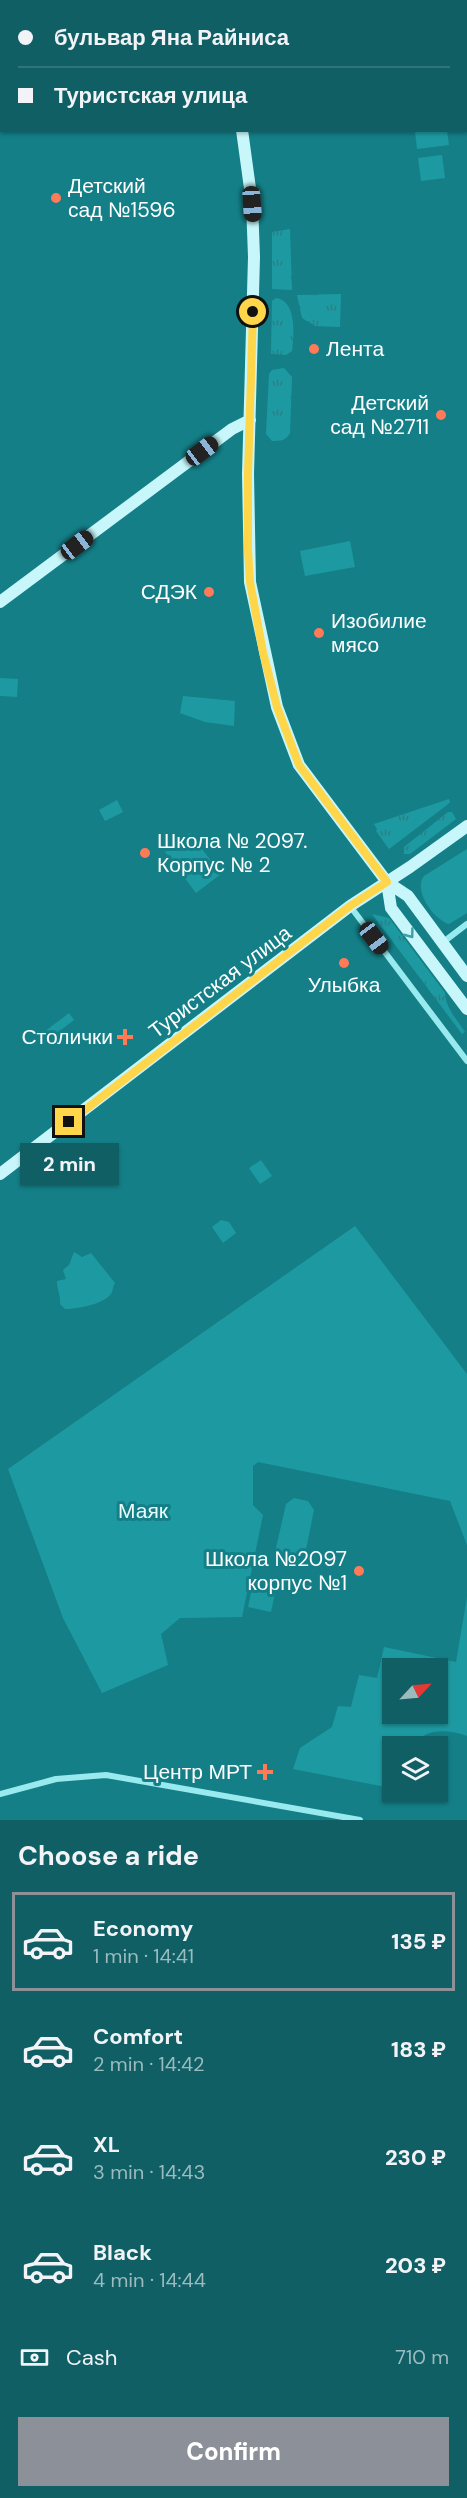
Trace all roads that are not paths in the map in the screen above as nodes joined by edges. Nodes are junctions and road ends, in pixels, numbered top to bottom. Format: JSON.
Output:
{"nodes":[{"id":1,"x":242,"y":132,"type":"edge"},
{"id":2,"x":250,"y":420,"type":"junction"},
{"id":3,"x":0,"y":602,"type":"edge"},
{"id":4,"x":467,"y":826,"type":"edge"},
{"id":5,"x":387,"y":882,"type":"junction"},
{"id":6,"x":350,"y":906,"type":"junction"},
{"id":7,"x":467,"y":924,"type":"edge"},
{"id":8,"x":442,"y":943,"type":"junction"},
{"id":9,"x":467,"y":976,"type":"edge"},
{"id":10,"x":467,"y":1009,"type":"edge"},
{"id":11,"x":467,"y":1061,"type":"edge"},
{"id":12,"x":0,"y":1174,"type":"edge"},
{"id":13,"x":0,"y":1794,"type":"edge"},
{"id":14,"x":360,"y":1820,"type":"edge"}],
"edges":[{"from":1,"to":2,"type":"main road"},
{"from":2,"to":3,"type":"main road"},
{"from":2,"to":5,"type":"main road"},
{"from":4,"to":5,"type":"main road","name":"Туристская улица"},
{"from":5,"to":6,"type":"main road","name":"Туристская улица"},
{"from":5,"to":8,"type":"main road"},
{"from":5,"to":10,"type":"main road","one_way":true},
{"from":6,"to":11,"type":"street"},
{"from":6,"to":12,"type":"main road","name":"Туристская улица"},
{"from":7,"to":8,"type":"street"},
{"from":8,"to":9,"type":"main road"},
{"from":13,"to":14,"type":"street"}]}
